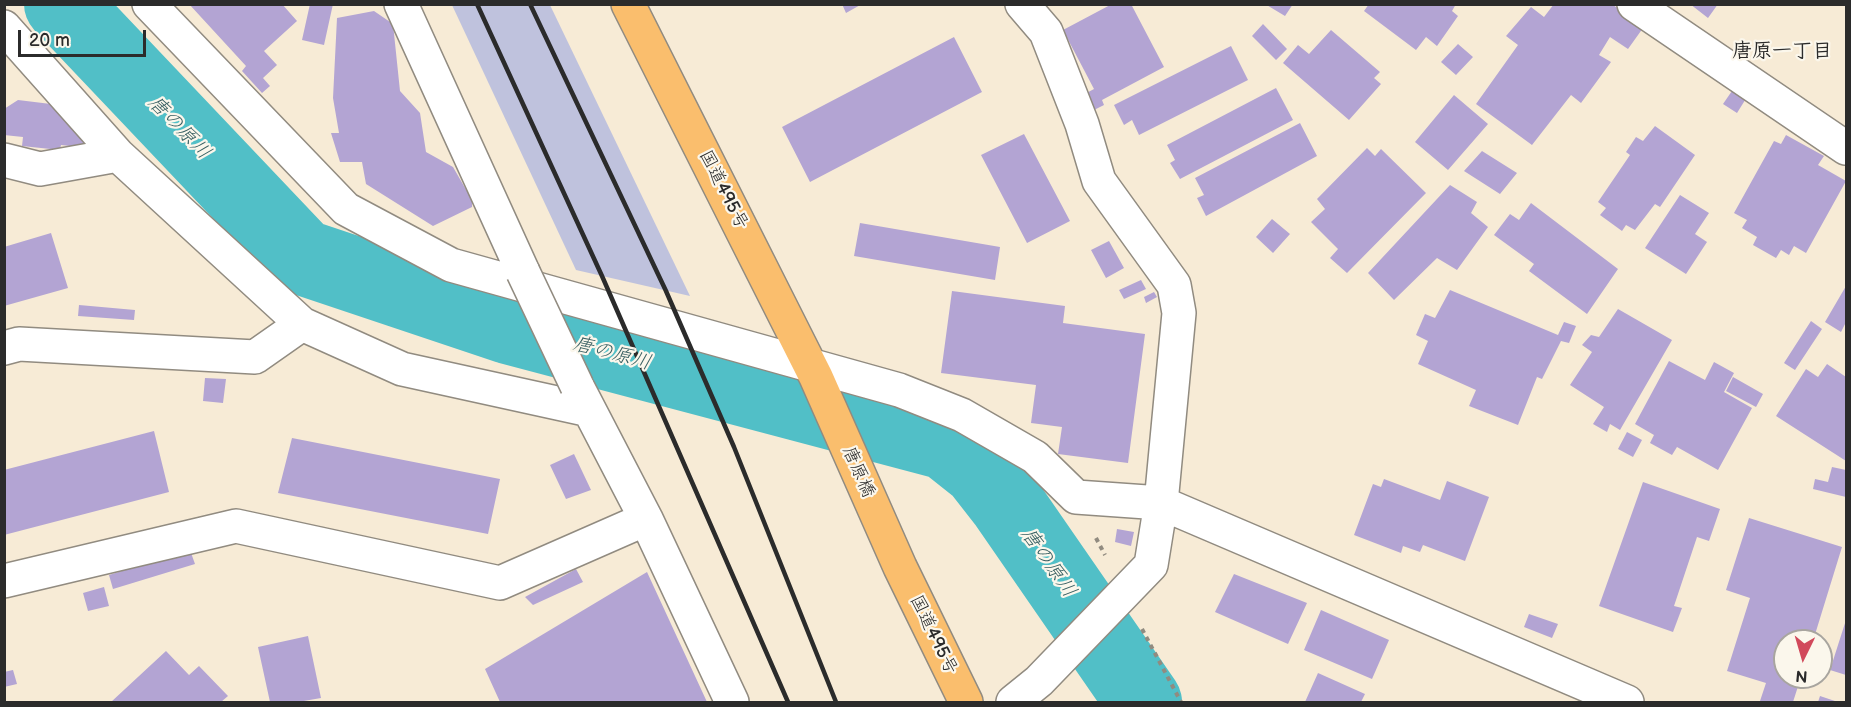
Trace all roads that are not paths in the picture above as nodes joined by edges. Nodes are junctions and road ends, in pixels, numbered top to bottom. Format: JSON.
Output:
{"nodes":[{"id":1,"x":149,"y":4,"type":"edge"},
{"id":2,"x":401,"y":4,"type":"edge"},
{"id":3,"x":628,"y":4,"type":"edge"},
{"id":4,"x":1022,"y":4,"type":"edge"},
{"id":5,"x":1634,"y":4,"type":"edge"},
{"id":6,"x":4,"y":27,"type":"edge"},
{"id":7,"x":1846,"y":148,"type":"edge"},
{"id":8,"x":118,"y":154,"type":"junction"},
{"id":9,"x":4,"y":160,"type":"edge"},
{"id":10,"x":302,"y":324,"type":"junction"},
{"id":11,"x":4,"y":348,"type":"edge"},
{"id":12,"x":813,"y":371,"type":"junction"},
{"id":13,"x":583,"y":398,"type":"junction"},
{"id":14,"x":1161,"y":503,"type":"junction"},
{"id":15,"x":646,"y":519,"type":"junction"},
{"id":16,"x":900,"y":567,"type":"joint"},
{"id":17,"x":4,"y":581,"type":"edge"},
{"id":18,"x":732,"y":702,"type":"edge"},
{"id":19,"x":966,"y":702,"type":"edge"},
{"id":20,"x":1013,"y":702,"type":"edge"},
{"id":21,"x":1627,"y":702,"type":"edge"}],
"edges":[{"from":1,"to":12,"type":"street"},
{"from":2,"to":13,"type":"street","bridge":true},
{"from":3,"to":12,"type":"highway","name":"国道495号"},
{"from":4,"to":14,"type":"street"},
{"from":5,"to":7,"type":"street"},
{"from":6,"to":8,"type":"street"},
{"from":8,"to":9,"type":"street"},
{"from":8,"to":10,"type":"street"},
{"from":10,"to":11,"type":"street"},
{"from":10,"to":13,"type":"street"},
{"from":12,"to":14,"type":"street"},
{"from":12,"to":16,"type":"highway","name":"唐原橋"},
{"from":13,"to":15,"type":"street"},
{"from":14,"to":20,"type":"street"},
{"from":14,"to":21,"type":"street"},
{"from":15,"to":17,"type":"street"},
{"from":15,"to":18,"type":"street"},
{"from":16,"to":19,"type":"highway","name":"国道495号"}]}
